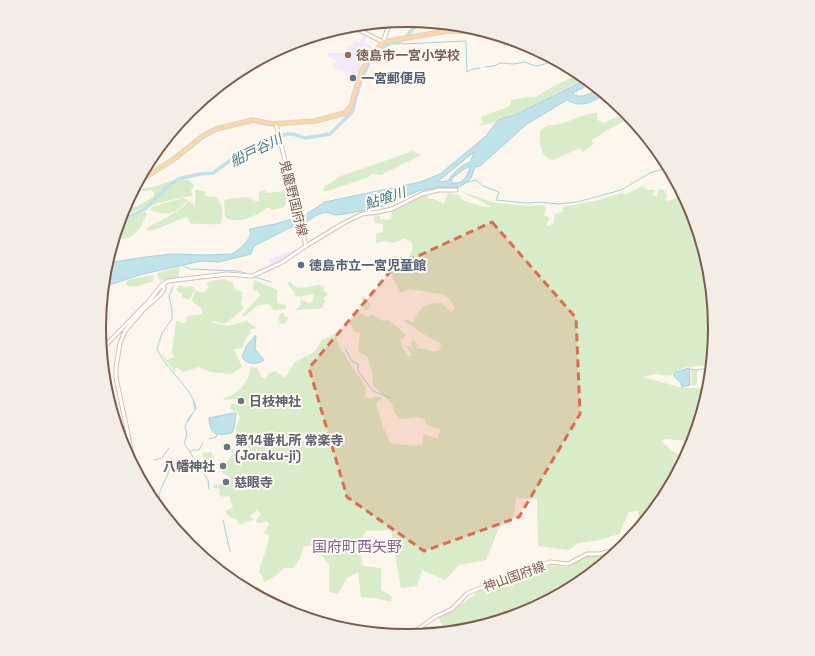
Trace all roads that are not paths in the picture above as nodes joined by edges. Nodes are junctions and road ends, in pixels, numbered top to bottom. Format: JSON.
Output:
{"nodes":[{"id":1,"x":388,"y":28,"type":"edge"},
{"id":2,"x":361,"y":31,"type":"edge"},
{"id":3,"x":453,"y":31,"type":"edge"},
{"id":4,"x":383,"y":42,"type":"junction"},
{"id":5,"x":276,"y":124,"type":"junction"},
{"id":6,"x":148,"y":175,"type":"edge"},
{"id":7,"x":456,"y":190,"type":"dead end"},
{"id":8,"x":306,"y":246,"type":"junction"},
{"id":9,"x":163,"y":284,"type":"junction"},
{"id":10,"x":107,"y":345,"type":"edge"},
{"id":11,"x":130,"y":444,"type":"edge"},
{"id":12,"x":608,"y":553,"type":"edge"},
{"id":13,"x":419,"y":628,"type":"edge"}],
"edges":[{"from":1,"to":4,"type":"main road"},
{"from":2,"to":4,"type":"main road"},
{"from":3,"to":4,"type":"main road"},
{"from":4,"to":5,"type":"main road"},
{"from":5,"to":6,"type":"main road"},
{"from":5,"to":8,"type":"main road","name":"鬼籠野国府線"},
{"from":7,"to":8,"type":"main road"},
{"from":8,"to":9,"type":"main road","name":"鬼籠野国府線"},
{"from":9,"to":10,"type":"main road"},
{"from":9,"to":11,"type":"main road"},
{"from":12,"to":13,"type":"main road","name":"神山国府線"}]}
